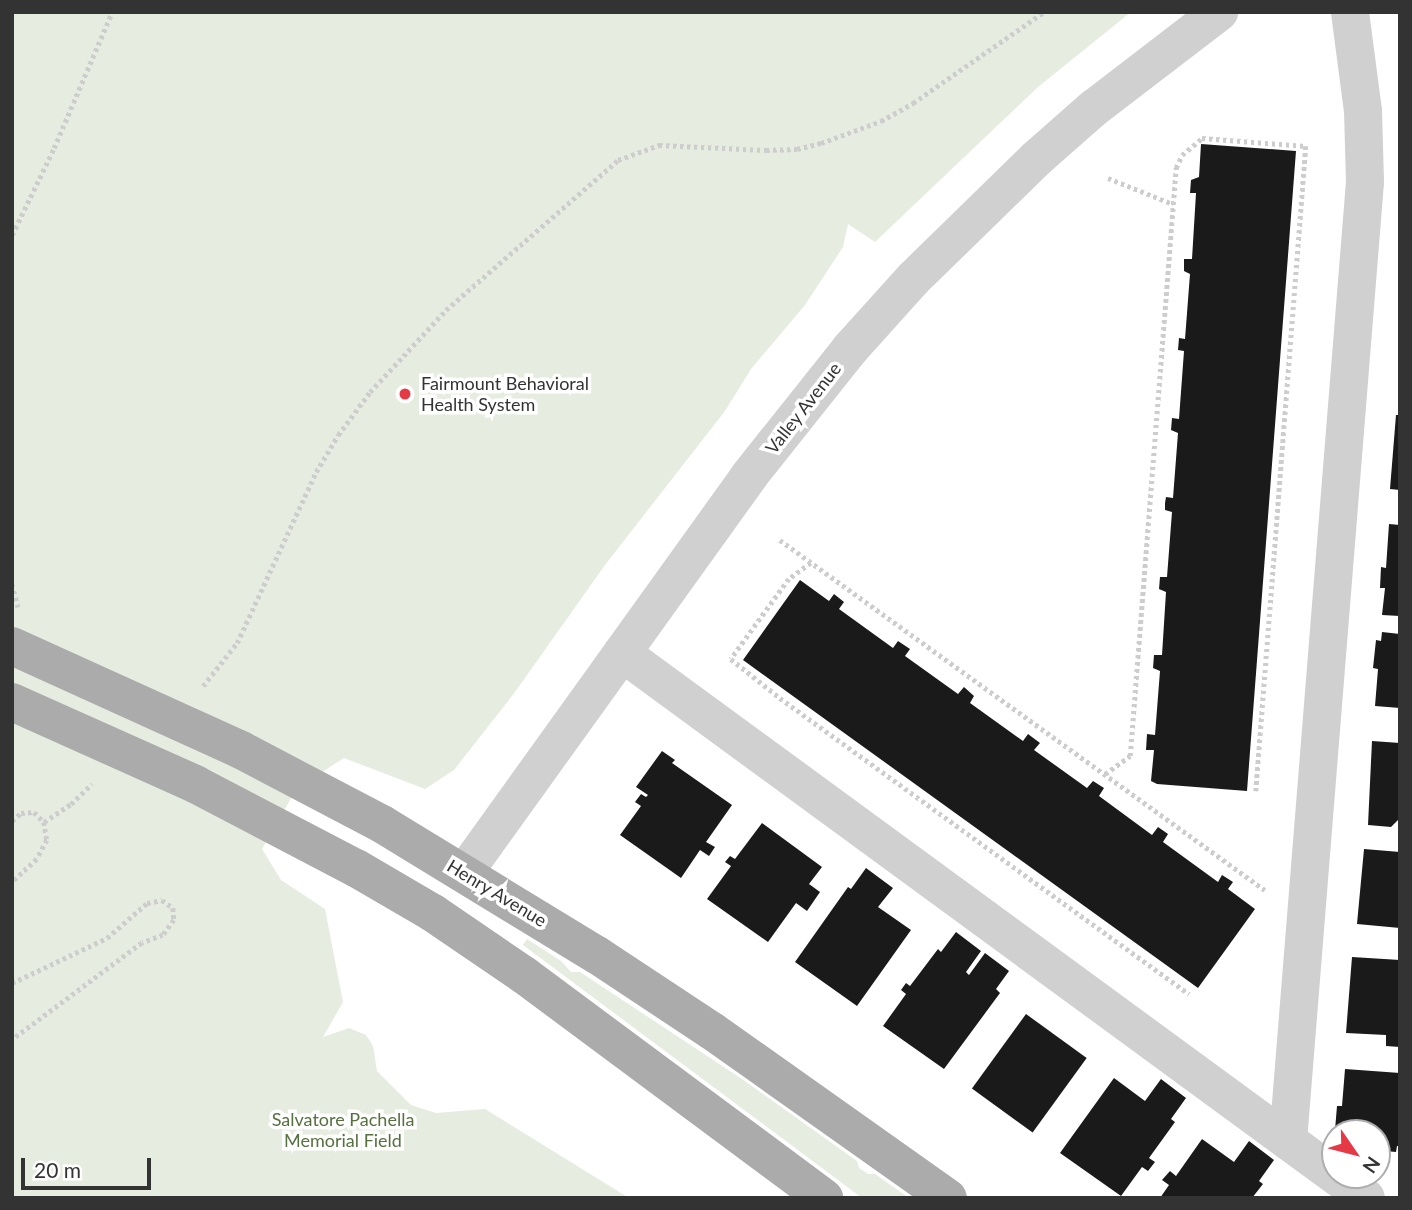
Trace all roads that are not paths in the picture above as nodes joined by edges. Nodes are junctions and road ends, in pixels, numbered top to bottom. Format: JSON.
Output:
{"nodes":[{"id":1,"x":1219,"y":12,"type":"edge"},
{"id":2,"x":1350,"y":12,"type":"edge"},
{"id":3,"x":12,"y":646,"type":"edge"},
{"id":4,"x":622,"y":653,"type":"junction"},
{"id":5,"x":12,"y":702,"type":"edge"},
{"id":6,"x":464,"y":873,"type":"junction"},
{"id":7,"x":1287,"y":1141,"type":"junction"},
{"id":8,"x":824,"y":1198,"type":"edge"},
{"id":9,"x":948,"y":1198,"type":"edge"},
{"id":10,"x":1366,"y":1198,"type":"edge"}],
"edges":[{"from":1,"to":4,"type":"street","name":"Valley Avenue"},
{"from":2,"to":7,"type":"street"},
{"from":3,"to":6,"type":"main road","name":"Henry Avenue","bridge":true},
{"from":4,"to":6,"type":"street","name":"Valley Avenue"},
{"from":4,"to":7,"type":"street"},
{"from":5,"to":8,"type":"main road","bridge":true},
{"from":6,"to":9,"type":"main road","name":"Henry Avenue"},
{"from":7,"to":10,"type":"street"}]}
